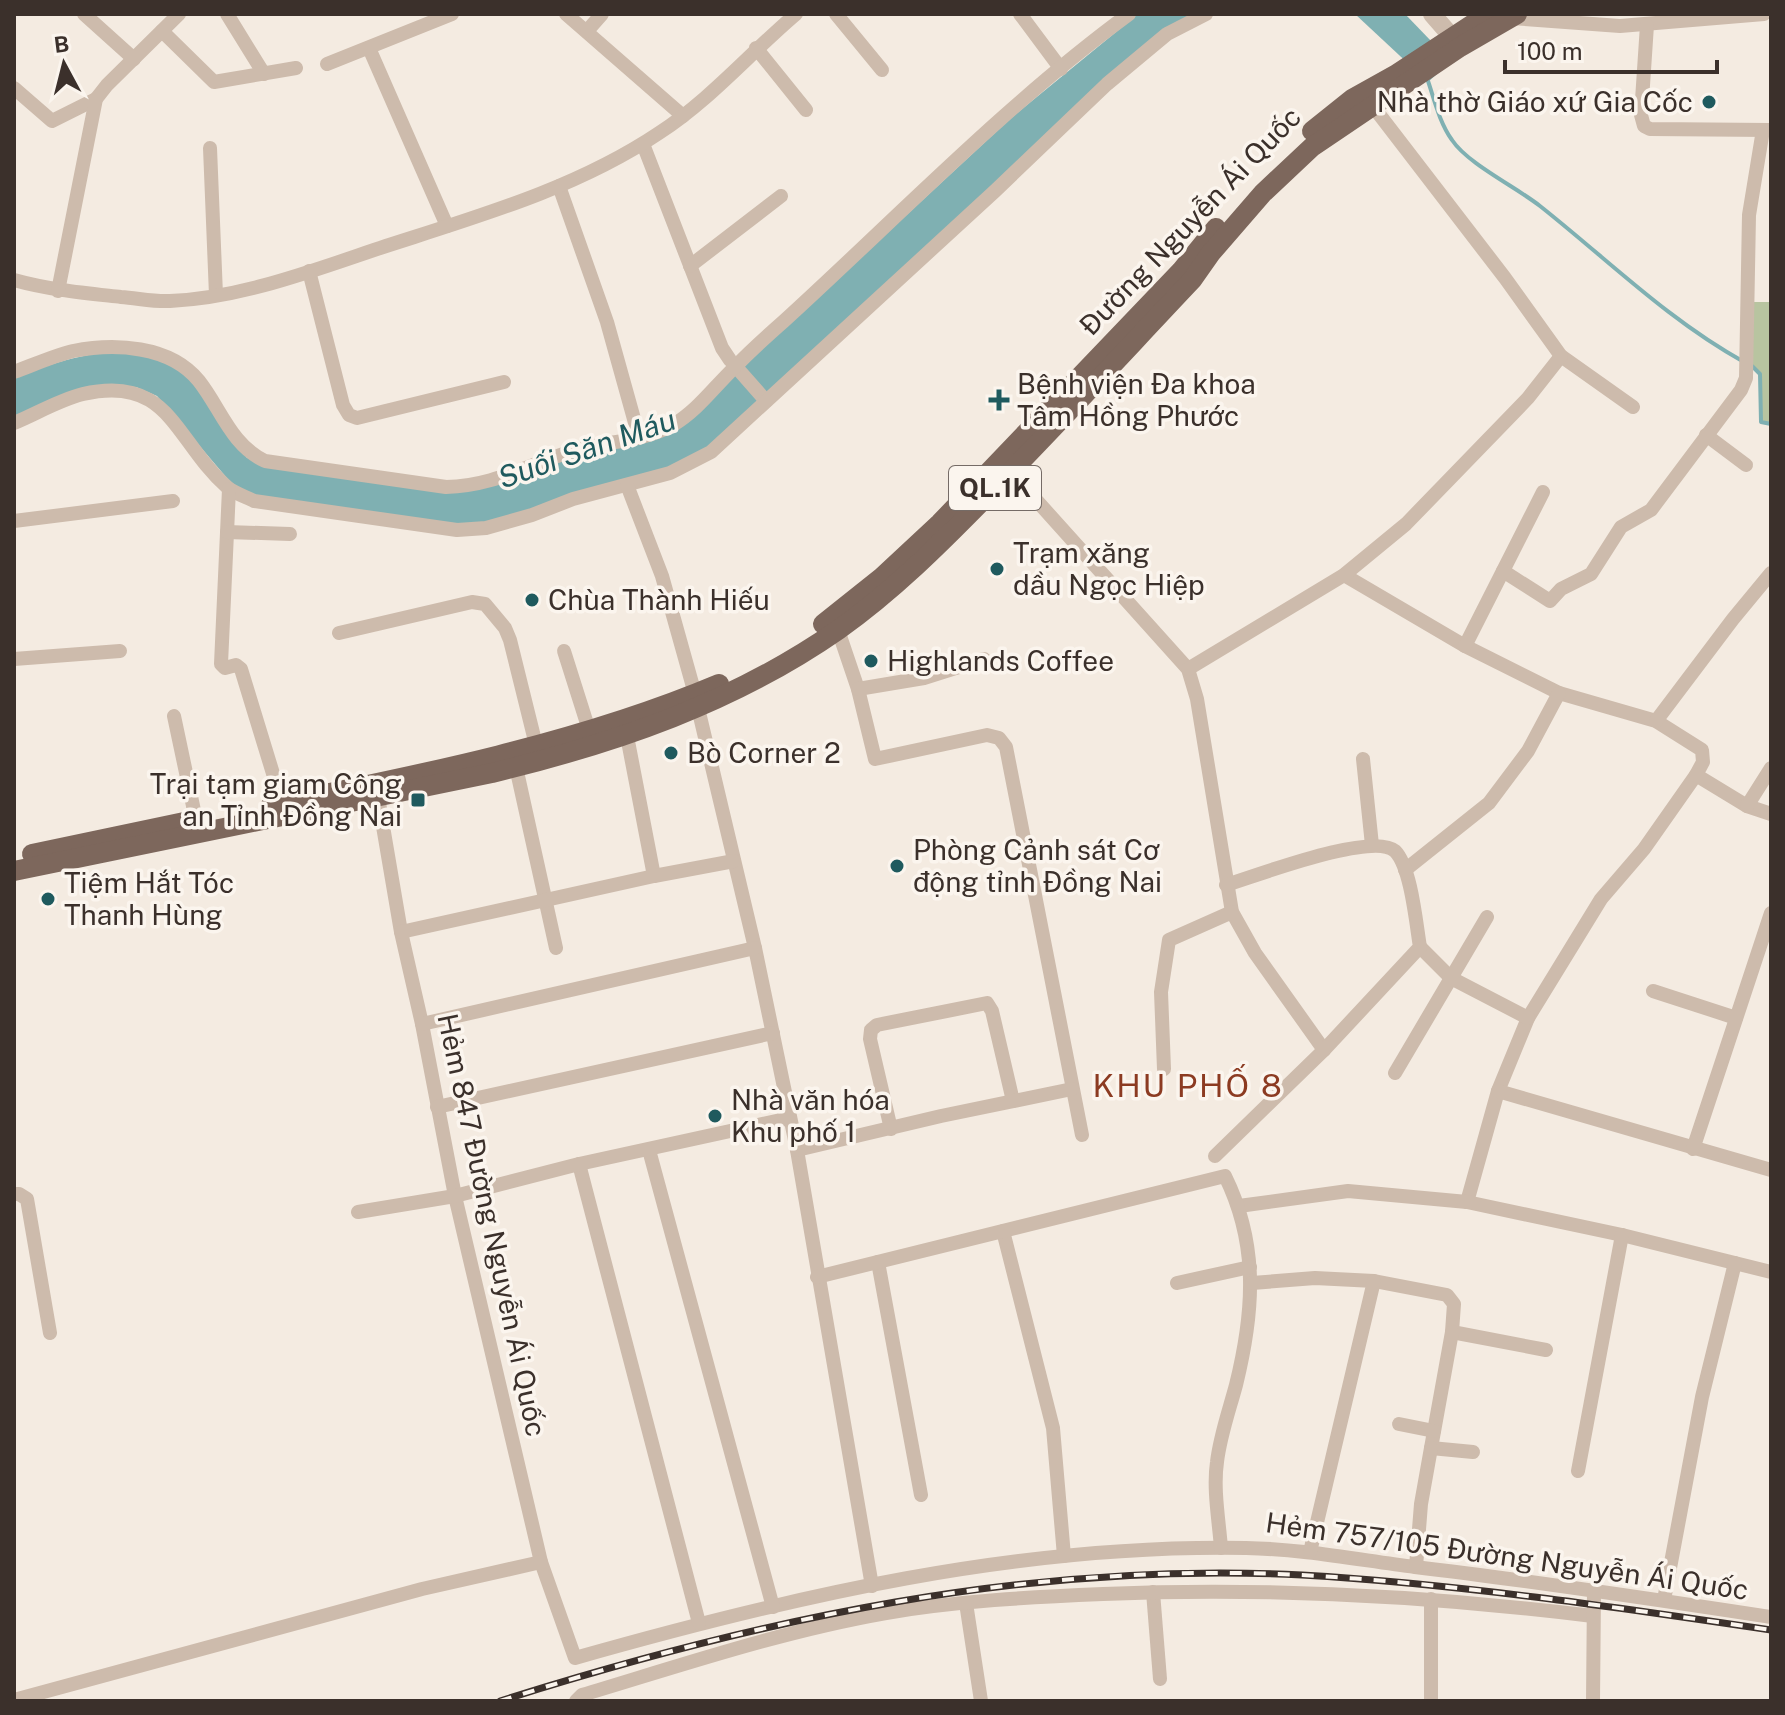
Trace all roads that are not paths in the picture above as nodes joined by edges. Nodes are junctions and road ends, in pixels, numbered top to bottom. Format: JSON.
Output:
{"nodes":[{"id":1,"x":84,"y":14,"type":"edge"},
{"id":2,"x":179,"y":14,"type":"edge"},
{"id":3,"x":227,"y":14,"type":"edge"},
{"id":4,"x":452,"y":14,"type":"edge"},
{"id":5,"x":566,"y":14,"type":"edge"},
{"id":6,"x":602,"y":14,"type":"edge"},
{"id":7,"x":796,"y":14,"type":"edge"},
{"id":8,"x":836,"y":14,"type":"edge"},
{"id":9,"x":1020,"y":14,"type":"edge"},
{"id":10,"x":1129,"y":14,"type":"edge"},
{"id":11,"x":1206,"y":14,"type":"edge"},
{"id":12,"x":1432,"y":14,"type":"edge"},
{"id":13,"x":1488,"y":14,"type":"edge"},
{"id":14,"x":1764,"y":14,"type":"edge"},
{"id":15,"x":1514,"y":16,"type":"edge"},
{"id":16,"x":1647,"y":25,"type":"junction"},
{"id":17,"x":162,"y":31,"type":"junction"},
{"id":18,"x":587,"y":31,"type":"junction"},
{"id":19,"x":1455,"y":42,"type":"junction"},
{"id":20,"x":369,"y":48,"type":"junction"},
{"id":21,"x":756,"y":48,"type":"junction"},
{"id":22,"x":134,"y":59,"type":"junction"},
{"id":23,"x":327,"y":64,"type":"dead end"},
{"id":24,"x":296,"y":68,"type":"dead end"},
{"id":25,"x":1061,"y":69,"type":"junction"},
{"id":26,"x":882,"y":70,"type":"dead end"},
{"id":27,"x":264,"y":74,"type":"junction"},
{"id":28,"x":1400,"y":81,"type":"junction"},
{"id":29,"x":14,"y":88,"type":"edge"},
{"id":30,"x":96,"y":99,"type":"junction"},
{"id":31,"x":1372,"y":105,"type":"junction"},
{"id":32,"x":806,"y":110,"type":"dead end"},
{"id":33,"x":683,"y":116,"type":"junction"},
{"id":34,"x":1767,"y":130,"type":"edge"},
{"id":35,"x":643,"y":144,"type":"junction"},
{"id":36,"x":210,"y":148,"type":"dead end"},
{"id":37,"x":559,"y":186,"type":"junction"},
{"id":38,"x":781,"y":196,"type":"dead end"},
{"id":39,"x":447,"y":226,"type":"junction"},
{"id":40,"x":690,"y":266,"type":"junction"},
{"id":41,"x":309,"y":271,"type":"junction"},
{"id":42,"x":14,"y":280,"type":"edge"},
{"id":43,"x":58,"y":291,"type":"junction"},
{"id":44,"x":216,"y":295,"type":"junction"},
{"id":45,"x":1159,"y":304,"type":"junction"},
{"id":46,"x":1561,"y":356,"type":"junction"},
{"id":47,"x":735,"y":366,"type":"junction"},
{"id":48,"x":14,"y":372,"type":"edge"},
{"id":49,"x":504,"y":382,"type":"dead end"},
{"id":50,"x":766,"y":401,"type":"junction"},
{"id":51,"x":1633,"y":407,"type":"dead end"},
{"id":52,"x":14,"y":423,"type":"edge"},
{"id":53,"x":1706,"y":435,"type":"junction"},
{"id":54,"x":639,"y":437,"type":"junction"},
{"id":55,"x":1746,"y":465,"type":"dead end"},
{"id":56,"x":1011,"y":472,"type":"junction"},
{"id":57,"x":627,"y":485,"type":"junction"},
{"id":58,"x":229,"y":489,"type":"junction"},
{"id":59,"x":1543,"y":492,"type":"dead end"},
{"id":60,"x":173,"y":501,"type":"dead end"},
{"id":61,"x":14,"y":521,"type":"edge"},
{"id":62,"x":227,"y":532,"type":"junction"},
{"id":63,"x":290,"y":534,"type":"dead end"},
{"id":64,"x":1503,"y":571,"type":"junction"},
{"id":65,"x":1771,"y":573,"type":"edge"},
{"id":66,"x":1344,"y":575,"type":"junction"},
{"id":67,"x":834,"y":624,"type":"junction"},
{"id":68,"x":339,"y":633,"type":"dead end"},
{"id":69,"x":1465,"y":646,"type":"junction"},
{"id":70,"x":120,"y":651,"type":"dead end"},
{"id":71,"x":564,"y":651,"type":"dead end"},
{"id":72,"x":14,"y":659,"type":"edge"},
{"id":73,"x":984,"y":659,"type":"dead end"},
{"id":74,"x":1188,"y":669,"type":"junction"},
{"id":75,"x":858,"y":689,"type":"junction"},
{"id":76,"x":1559,"y":693,"type":"junction"},
{"id":77,"x":696,"y":701,"type":"junction"},
{"id":78,"x":174,"y":716,"type":"dead end"},
{"id":79,"x":1656,"y":721,"type":"junction"},
{"id":80,"x":589,"y":730,"type":"junction"},
{"id":81,"x":627,"y":736,"type":"junction"},
{"id":82,"x":536,"y":745,"type":"junction"},
{"id":83,"x":1363,"y":759,"type":"dead end"},
{"id":84,"x":516,"y":767,"type":"junction"},
{"id":85,"x":1771,"y":768,"type":"edge"},
{"id":86,"x":1696,"y":775,"type":"junction"},
{"id":87,"x":378,"y":797,"type":"junction"},
{"id":88,"x":282,"y":803,"type":"junction"},
{"id":89,"x":1747,"y":806,"type":"junction"},
{"id":90,"x":1771,"y":814,"type":"edge"},
{"id":91,"x":196,"y":820,"type":"junction"},
{"id":92,"x":1372,"y":845,"type":"junction"},
{"id":93,"x":14,"y":858,"type":"edge"},
{"id":94,"x":734,"y":861,"type":"junction"},
{"id":95,"x":1405,"y":870,"type":"junction"},
{"id":96,"x":14,"y":871,"type":"edge"},
{"id":97,"x":654,"y":876,"type":"junction"},
{"id":98,"x":1226,"y":885,"type":"junction"},
{"id":99,"x":547,"y":900,"type":"junction"},
{"id":100,"x":1232,"y":912,"type":"junction"},
{"id":101,"x":1771,"y":913,"type":"edge"},
{"id":102,"x":1487,"y":917,"type":"dead end"},
{"id":103,"x":401,"y":932,"type":"junction"},
{"id":104,"x":1420,"y":947,"type":"junction"},
{"id":105,"x":556,"y":948,"type":"dead end"},
{"id":106,"x":755,"y":948,"type":"junction"},
{"id":107,"x":1451,"y":978,"type":"junction"},
{"id":108,"x":1653,"y":991,"type":"dead end"},
{"id":109,"x":1528,"y":1018,"type":"junction"},
{"id":110,"x":1736,"y":1018,"type":"junction"},
{"id":111,"x":422,"y":1024,"type":"junction"},
{"id":112,"x":773,"y":1033,"type":"junction"},
{"id":113,"x":1324,"y":1050,"type":"junction"},
{"id":114,"x":1164,"y":1069,"type":"dead end"},
{"id":115,"x":1395,"y":1073,"type":"dead end"},
{"id":116,"x":1072,"y":1089,"type":"junction"},
{"id":117,"x":1498,"y":1091,"type":"junction"},
{"id":118,"x":1013,"y":1101,"type":"junction"},
{"id":119,"x":437,"y":1107,"type":"junction"},
{"id":120,"x":790,"y":1118,"type":"junction"},
{"id":121,"x":891,"y":1129,"type":"junction"},
{"id":122,"x":1082,"y":1135,"type":"dead end"},
{"id":123,"x":1693,"y":1149,"type":"junction"},
{"id":124,"x":649,"y":1150,"type":"junction"},
{"id":125,"x":797,"y":1150,"type":"junction"},
{"id":126,"x":1215,"y":1156,"type":"dead end"},
{"id":127,"x":579,"y":1164,"type":"junction"},
{"id":128,"x":1771,"y":1170,"type":"edge"},
{"id":129,"x":14,"y":1194,"type":"edge"},
{"id":130,"x":455,"y":1196,"type":"junction"},
{"id":131,"x":1467,"y":1202,"type":"junction"},
{"id":132,"x":1239,"y":1206,"type":"junction"},
{"id":133,"x":358,"y":1212,"type":"dead end"},
{"id":134,"x":1003,"y":1231,"type":"junction"},
{"id":135,"x":1622,"y":1235,"type":"junction"},
{"id":136,"x":878,"y":1262,"type":"junction"},
{"id":137,"x":1735,"y":1263,"type":"junction"},
{"id":138,"x":1250,"y":1267,"type":"junction"},
{"id":139,"x":1771,"y":1272,"type":"edge"},
{"id":140,"x":817,"y":1277,"type":"junction"},
{"id":141,"x":1374,"y":1281,"type":"junction"},
{"id":142,"x":1177,"y":1283,"type":"dead end"},
{"id":143,"x":1252,"y":1283,"type":"junction"},
{"id":144,"x":1452,"y":1332,"type":"junction"},
{"id":145,"x":50,"y":1333,"type":"dead end"},
{"id":146,"x":1546,"y":1350,"type":"dead end"},
{"id":147,"x":1399,"y":1424,"type":"dead end"},
{"id":148,"x":1434,"y":1431,"type":"junction"},
{"id":149,"x":1431,"y":1448,"type":"junction"},
{"id":150,"x":1473,"y":1452,"type":"dead end"},
{"id":151,"x":1578,"y":1471,"type":"dead end"},
{"id":152,"x":921,"y":1495,"type":"dead end"},
{"id":153,"x":1221,"y":1548,"type":"junction"},
{"id":154,"x":1310,"y":1552,"type":"junction"},
{"id":155,"x":1064,"y":1556,"type":"junction"},
{"id":156,"x":541,"y":1562,"type":"junction"},
{"id":157,"x":1416,"y":1567,"type":"junction"},
{"id":158,"x":872,"y":1586,"type":"junction"},
{"id":159,"x":1594,"y":1590,"type":"junction"},
{"id":160,"x":1153,"y":1592,"type":"junction"},
{"id":161,"x":1431,"y":1599,"type":"junction"},
{"id":162,"x":1664,"y":1600,"type":"junction"},
{"id":163,"x":966,"y":1603,"type":"junction"},
{"id":164,"x":773,"y":1607,"type":"junction"},
{"id":165,"x":1770,"y":1613,"type":"edge"},
{"id":166,"x":1593,"y":1616,"type":"junction"},
{"id":167,"x":699,"y":1623,"type":"junction"},
{"id":168,"x":575,"y":1658,"type":"joint"},
{"id":169,"x":1160,"y":1679,"type":"dead end"},
{"id":170,"x":14,"y":1700,"type":"edge"},
{"id":171,"x":576,"y":1701,"type":"edge"},
{"id":172,"x":981,"y":1701,"type":"edge"},
{"id":173,"x":1431,"y":1701,"type":"edge"},
{"id":174,"x":1593,"y":1701,"type":"edge"}],
"edges":[{"from":1,"to":22,"type":"street"},
{"from":2,"to":17,"type":"street"},
{"from":3,"to":27,"type":"street"},
{"from":4,"to":20,"type":"street"},
{"from":5,"to":18,"type":"street"},
{"from":6,"to":18,"type":"street"},
{"from":7,"to":21,"type":"street"},
{"from":8,"to":26,"type":"street"},
{"from":9,"to":25,"type":"street"},
{"from":10,"to":25,"type":"street"},
{"from":11,"to":50,"type":"street"},
{"from":12,"to":19,"type":"street"},
{"from":13,"to":19,"type":"main road","number":"QL.1K"},
{"from":14,"to":16,"type":"street"},
{"from":15,"to":16,"type":"street"},
{"from":15,"to":19,"type":"main road","name":"Đường Nguyễn Ái Quốc","number":"QL.1K"},
{"from":16,"to":34,"type":"street"},
{"from":17,"to":22,"type":"street"},
{"from":17,"to":27,"type":"street"},
{"from":18,"to":33,"type":"street"},
{"from":19,"to":28,"type":"main road","name":"Đường Nguyễn Ái Quốc","number":"QL.1K"},
{"from":20,"to":23,"type":"street"},
{"from":20,"to":39,"type":"street"},
{"from":21,"to":32,"type":"street"},
{"from":21,"to":33,"type":"street"},
{"from":22,"to":30,"type":"street"},
{"from":24,"to":27,"type":"street"},
{"from":25,"to":47,"type":"street"},
{"from":28,"to":31,"type":"main road","name":"Đường Nguyễn Ái Quốc","number":"QL.1K"},
{"from":28,"to":45,"type":"main road","name":"Đường Nguyễn Ái Quốc","number":"QL.1K"},
{"from":29,"to":30,"type":"street"},
{"from":30,"to":43,"type":"street"},
{"from":31,"to":45,"type":"main road","name":"Đường Nguyễn Ái Quốc","number":"QL.1K"},
{"from":31,"to":46,"type":"street"},
{"from":33,"to":35,"type":"street"},
{"from":34,"to":53,"type":"street"},
{"from":35,"to":37,"type":"street"},
{"from":35,"to":40,"type":"street"},
{"from":36,"to":44,"type":"street"},
{"from":37,"to":39,"type":"street"},
{"from":37,"to":54,"type":"street"},
{"from":38,"to":40,"type":"street"},
{"from":39,"to":41,"type":"street"},
{"from":40,"to":47,"type":"street"},
{"from":41,"to":44,"type":"street"},
{"from":41,"to":49,"type":"street"},
{"from":42,"to":43,"type":"street"},
{"from":43,"to":44,"type":"street"},
{"from":45,"to":56,"type":"main road","name":"Đường Nguyễn Ái Quốc","number":"QL.1K"},
{"from":45,"to":67,"type":"main road","name":"Đường Nguyễn Ái Quốc","number":"QL.1K"},
{"from":46,"to":51,"type":"street"},
{"from":46,"to":66,"type":"street"},
{"from":47,"to":50,"type":"street"},
{"from":47,"to":54,"type":"street"},
{"from":48,"to":54,"type":"street"},
{"from":50,"to":57,"type":"street"},
{"from":52,"to":58,"type":"street"},
{"from":53,"to":55,"type":"street"},
{"from":53,"to":64,"type":"street"},
{"from":56,"to":67,"type":"main road","name":"Đường Nguyễn Ái Quốc","number":"QL.1K"},
{"from":56,"to":74,"type":"street"},
{"from":57,"to":58,"type":"street"},
{"from":57,"to":77,"type":"street"},
{"from":58,"to":62,"type":"street"},
{"from":59,"to":64,"type":"street"},
{"from":60,"to":61,"type":"street"},
{"from":62,"to":63,"type":"street"},
{"from":62,"to":88,"type":"street"},
{"from":64,"to":69,"type":"street"},
{"from":65,"to":79,"type":"street"},
{"from":66,"to":69,"type":"street"},
{"from":66,"to":74,"type":"street"},
{"from":67,"to":75,"type":"street"},
{"from":67,"to":77,"type":"main road","name":"Đường Nguyễn Ái Quốc","number":"QL.1K"},
{"from":68,"to":82,"type":"street"},
{"from":69,"to":76,"type":"street"},
{"from":70,"to":72,"type":"street"},
{"from":71,"to":80,"type":"street"},
{"from":73,"to":75,"type":"street"},
{"from":74,"to":98,"type":"street"},
{"from":75,"to":116,"type":"street"},
{"from":76,"to":79,"type":"street"},
{"from":76,"to":95,"type":"street"},
{"from":77,"to":80,"type":"main road","name":"Đường Nguyễn Ái Quốc","number":"QL.1K"},
{"from":77,"to":81,"type":"main road","name":"Đường Nguyễn Ái Quốc","number":"QL.1K"},
{"from":77,"to":94,"type":"street"},
{"from":78,"to":91,"type":"street"},
{"from":79,"to":86,"type":"street"},
{"from":80,"to":82,"type":"main road","name":"Đường Nguyễn Ái Quốc","number":"QL.1K"},
{"from":81,"to":84,"type":"main road","name":"Đường Nguyễn Ái Quốc","number":"QL.1K"},
{"from":81,"to":97,"type":"street"},
{"from":82,"to":88,"type":"main road","name":"Đường Nguyễn Ái Quốc","number":"QL.1K"},
{"from":83,"to":92,"type":"street"},
{"from":84,"to":87,"type":"main road","name":"Đường Nguyễn Ái Quốc","number":"QL.1K"},
{"from":84,"to":99,"type":"street"},
{"from":85,"to":89,"type":"street"},
{"from":86,"to":89,"type":"street"},
{"from":86,"to":109,"type":"street"},
{"from":87,"to":96,"type":"main road","name":"Đường Nguyễn Ái Quốc","number":"QL.1K"},
{"from":87,"to":103,"type":"street","name":"Hẻm 847 Đường Nguyễn Ái Quốc"},
{"from":88,"to":91,"type":"main road","name":"Đường Nguyễn Ái Quốc","number":"QL.1K"},
{"from":89,"to":90,"type":"street"},
{"from":91,"to":93,"type":"main road","name":"Đường Nguyễn Ái Quốc","number":"QL.1K"},
{"from":92,"to":95,"type":"street"},
{"from":92,"to":98,"type":"street"},
{"from":94,"to":97,"type":"street"},
{"from":94,"to":106,"type":"street"},
{"from":95,"to":104,"type":"street"},
{"from":97,"to":99,"type":"street"},
{"from":98,"to":100,"type":"street"},
{"from":99,"to":103,"type":"street"},
{"from":99,"to":105,"type":"street"},
{"from":100,"to":113,"type":"street"},
{"from":100,"to":114,"type":"street"},
{"from":101,"to":110,"type":"street"},
{"from":102,"to":107,"type":"street"},
{"from":103,"to":111,"type":"street","name":"Hẻm 847 Đường Nguyễn Ái Quốc"},
{"from":104,"to":107,"type":"street"},
{"from":104,"to":113,"type":"street"},
{"from":106,"to":111,"type":"street"},
{"from":106,"to":112,"type":"street"},
{"from":107,"to":109,"type":"street"},
{"from":107,"to":115,"type":"street"},
{"from":108,"to":110,"type":"street"},
{"from":109,"to":117,"type":"street"},
{"from":110,"to":123,"type":"street"},
{"from":111,"to":119,"type":"street","name":"Hẻm 847 Đường Nguyễn Ái Quốc"},
{"from":112,"to":119,"type":"street"},
{"from":112,"to":120,"type":"street"},
{"from":113,"to":126,"type":"street"},
{"from":116,"to":118,"type":"street"},
{"from":116,"to":122,"type":"street"},
{"from":117,"to":123,"type":"street"},
{"from":117,"to":131,"type":"street"},
{"from":118,"to":121,"type":"street"},
{"from":118,"to":121,"type":"street"},
{"from":119,"to":130,"type":"street","name":"Hẻm 847 Đường Nguyễn Ái Quốc"},
{"from":120,"to":124,"type":"street"},
{"from":120,"to":125,"type":"street"},
{"from":121,"to":125,"type":"street"},
{"from":123,"to":128,"type":"street"},
{"from":124,"to":127,"type":"street"},
{"from":124,"to":164,"type":"street"},
{"from":125,"to":140,"type":"street"},
{"from":127,"to":130,"type":"street"},
{"from":127,"to":167,"type":"street"},
{"from":129,"to":145,"type":"street"},
{"from":130,"to":133,"type":"street"},
{"from":130,"to":156,"type":"street","name":"Hẻm 847 Đường Nguyễn Ái Quốc"},
{"from":131,"to":132,"type":"street"},
{"from":131,"to":135,"type":"street"},
{"from":132,"to":134,"type":"street"},
{"from":132,"to":138,"type":"street"},
{"from":134,"to":136,"type":"street"},
{"from":134,"to":155,"type":"street"},
{"from":135,"to":137,"type":"street"},
{"from":135,"to":151,"type":"street"},
{"from":136,"to":140,"type":"street"},
{"from":136,"to":152,"type":"street"},
{"from":137,"to":139,"type":"street"},
{"from":137,"to":162,"type":"street"},
{"from":138,"to":142,"type":"street"},
{"from":138,"to":143,"type":"street"},
{"from":140,"to":158,"type":"street"},
{"from":141,"to":143,"type":"street"},
{"from":141,"to":144,"type":"street"},
{"from":141,"to":154,"type":"street"},
{"from":143,"to":153,"type":"street"},
{"from":144,"to":146,"type":"street"},
{"from":144,"to":148,"type":"street"},
{"from":147,"to":148,"type":"street"},
{"from":148,"to":149,"type":"street"},
{"from":149,"to":150,"type":"street"},
{"from":149,"to":157,"type":"street"},
{"from":153,"to":154,"type":"street","name":"Hẻm 757/105 Đường Nguyễn Ái Quốc"},
{"from":153,"to":155,"type":"street","name":"Hẻm 757/105 Đường Nguyễn Ái Quốc"},
{"from":154,"to":157,"type":"street","name":"Hẻm 757/105 Đường Nguyễn Ái Quốc"},
{"from":155,"to":158,"type":"street","name":"Hẻm 757/105 Đường Nguyễn Ái Quốc"},
{"from":156,"to":168,"type":"street","name":"Hẻm 847 Đường Nguyễn Ái Quốc"},
{"from":156,"to":170,"type":"street"},
{"from":157,"to":159,"type":"street","name":"Hẻm 757/105 Đường Nguyễn Ái Quốc"},
{"from":158,"to":164,"type":"street","name":"Hẻm 757/105 Đường Nguyễn Ái Quốc"},
{"from":159,"to":162,"type":"street","name":"Hẻm 757/105 Đường Nguyễn Ái Quốc"},
{"from":159,"to":166,"type":"street"},
{"from":160,"to":161,"type":"street"},
{"from":160,"to":163,"type":"street"},
{"from":160,"to":169,"type":"street"},
{"from":161,"to":166,"type":"street"},
{"from":161,"to":173,"type":"street"},
{"from":162,"to":165,"type":"street","name":"Hẻm 757/105 Đường Nguyễn Ái Quốc"},
{"from":163,"to":171,"type":"street"},
{"from":163,"to":172,"type":"street"},
{"from":164,"to":167,"type":"street","name":"Hẻm 757/105 Đường Nguyễn Ái Quốc"},
{"from":166,"to":174,"type":"street"},
{"from":167,"to":168,"type":"street","name":"Hẻm 757/105 Đường Nguyễn Ái Quốc"}]}
